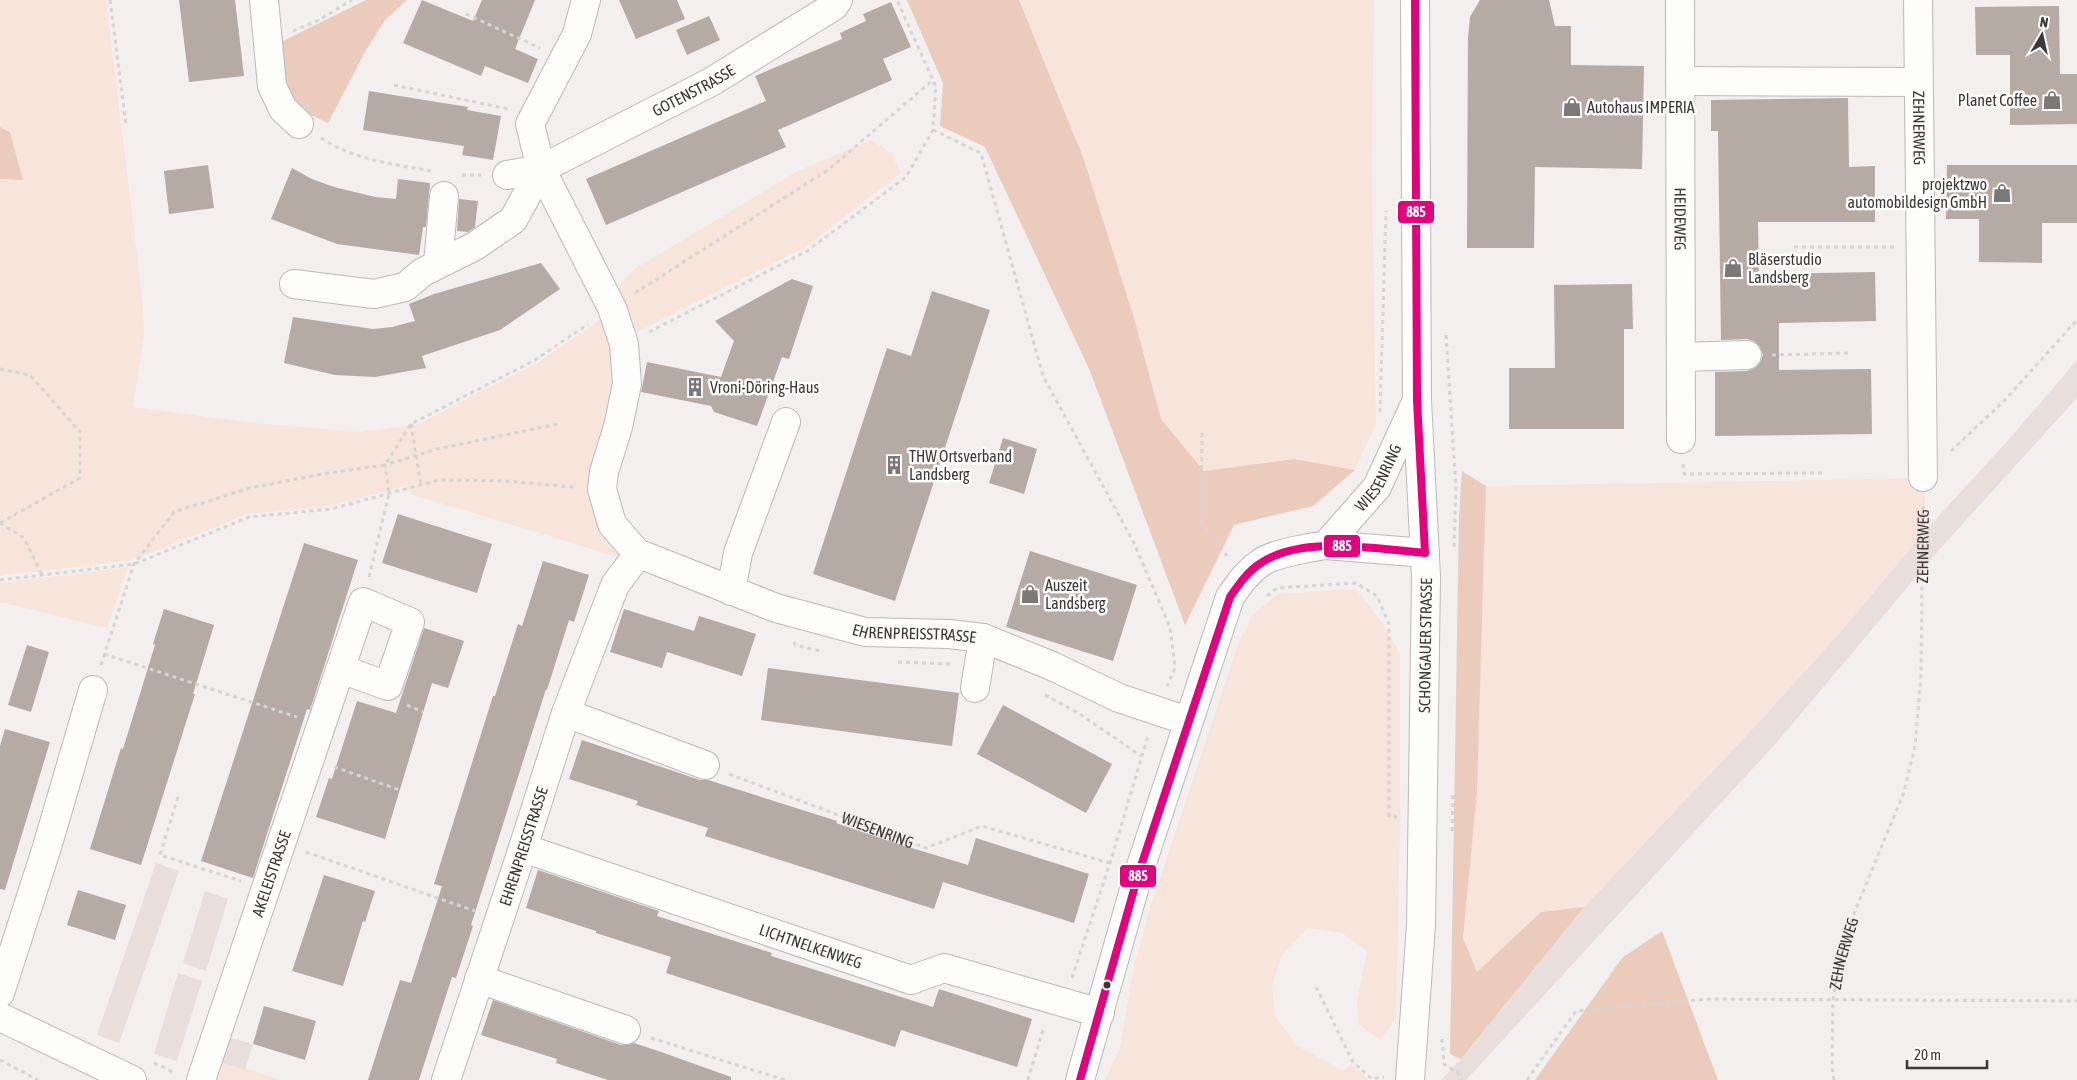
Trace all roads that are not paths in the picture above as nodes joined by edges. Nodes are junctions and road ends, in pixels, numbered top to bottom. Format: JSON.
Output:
{"nodes":[{"id":1,"x":264,"y":0,"type":"edge"},
{"id":2,"x":586,"y":0,"type":"edge"},
{"id":3,"x":838,"y":0,"type":"edge"},
{"id":4,"x":1415,"y":0,"type":"edge"},
{"id":5,"x":1680,"y":0,"type":"edge"},
{"id":6,"x":1918,"y":0,"type":"edge"},
{"id":7,"x":1680,"y":81,"type":"junction"},
{"id":8,"x":1918,"y":82,"type":"junction"},
{"id":9,"x":299,"y":124,"type":"road end"},
{"id":10,"x":541,"y":168,"type":"junction"},
{"id":11,"x":507,"y":175,"type":"road end"},
{"id":12,"x":447,"y":181,"type":"road end"},
{"id":13,"x":438,"y":264,"type":"junction"},
{"id":14,"x":294,"y":284,"type":"dead end"},
{"id":15,"x":1747,"y":355,"type":"road end"},
{"id":16,"x":1681,"y":357,"type":"junction"},
{"id":17,"x":1417,"y":400,"type":"junction"},
{"id":18,"x":786,"y":422,"type":"dead end"},
{"id":19,"x":1681,"y":439,"type":"road end"},
{"id":20,"x":1923,"y":477,"type":"road end"},
{"id":21,"x":1326,"y":546,"type":"junction"},
{"id":22,"x":1425,"y":552,"type":"junction"},
{"id":23,"x":637,"y":553,"type":"junction"},
{"id":24,"x":731,"y":591,"type":"junction"},
{"id":25,"x":984,"y":638,"type":"junction"},
{"id":26,"x":340,"y":669,"type":"junction"},
{"id":27,"x":975,"y":688,"type":"dead end"},
{"id":28,"x":93,"y":690,"type":"road end"},
{"id":29,"x":566,"y":713,"type":"junction"},
{"id":30,"x":1188,"y":721,"type":"junction"},
{"id":31,"x":705,"y":765,"type":"road end"},
{"id":32,"x":524,"y":848,"type":"junction"},
{"id":33,"x":1027,"y":974,"type":"dead end"},
{"id":34,"x":480,"y":978,"type":"junction"},
{"id":35,"x":0,"y":992,"type":"edge"},
{"id":36,"x":1058,"y":1000,"type":"junction"},
{"id":37,"x":1100,"y":1013,"type":"junction"},
{"id":38,"x":0,"y":1017,"type":"edge"},
{"id":39,"x":626,"y":1030,"type":"road end"},
{"id":40,"x":1411,"y":1076,"type":"edge"},
{"id":41,"x":132,"y":1080,"type":"edge"},
{"id":42,"x":201,"y":1080,"type":"edge"},
{"id":43,"x":446,"y":1080,"type":"edge"},
{"id":44,"x":1080,"y":1080,"type":"edge"}],
"edges":[{"from":1,"to":9,"type":"street"},
{"from":2,"to":10,"type":"street"},
{"from":3,"to":10,"type":"street","name":"GOTENSTRASSE"},
{"from":4,"to":17,"type":"street","name":"SCHONGAUER STRASSE"},
{"from":5,"to":7,"type":"street","name":"HEIDEWEG"},
{"from":6,"to":8,"type":"street","name":"ZEHNERWEG"},
{"from":7,"to":8,"type":"street"},
{"from":7,"to":16,"type":"street","name":"HEIDEWEG"},
{"from":8,"to":20,"type":"street","name":"ZEHNERWEG"},
{"from":10,"to":11,"type":"street","name":"GOTENSTRASSE"},
{"from":10,"to":13,"type":"street"},
{"from":10,"to":23,"type":"street","name":"EHRENPREISSTRASSE"},
{"from":12,"to":13,"type":"street"},
{"from":13,"to":14,"type":"street"},
{"from":15,"to":16,"type":"street"},
{"from":16,"to":19,"type":"street","name":"HEIDEWEG"},
{"from":17,"to":21,"type":"street","name":"WIESENRING"},
{"from":17,"to":22,"type":"street","name":"SCHONGAUER STRASSE"},
{"from":18,"to":24,"type":"street"},
{"from":21,"to":22,"type":"street"},
{"from":21,"to":30,"type":"street"},
{"from":22,"to":40,"type":"street","name":"SCHONGAUER STRASSE"},
{"from":23,"to":24,"type":"street","name":"EHRENPREISSTRASSE"},
{"from":23,"to":29,"type":"street","name":"EHRENPREISSTRASSE"},
{"from":24,"to":25,"type":"street","name":"EHRENPREISSTRASSE"},
{"from":25,"to":27,"type":"street"},
{"from":25,"to":30,"type":"street","name":"EHRENPREISSTRASSE"},
{"from":26,"to":26,"type":"street","name":"AKELEISTRASSE"},
{"from":26,"to":42,"type":"street","name":"AKELEISTRASSE"},
{"from":28,"to":35,"type":"street"},
{"from":29,"to":31,"type":"street"},
{"from":29,"to":32,"type":"street","name":"EHRENPREISSTRASSE"},
{"from":30,"to":37,"type":"street"},
{"from":32,"to":34,"type":"street","name":"EHRENPREISSTRASSE"},
{"from":32,"to":36,"type":"street","name":"LICHTNELKENWEG"},
{"from":33,"to":36,"type":"street"},
{"from":34,"to":39,"type":"street"},
{"from":34,"to":43,"type":"street","name":"EHRENPREISSTRASSE"},
{"from":36,"to":37,"type":"street","name":"LICHTNELKENWEG"},
{"from":37,"to":44,"type":"street"},
{"from":38,"to":41,"type":"street"}]}
